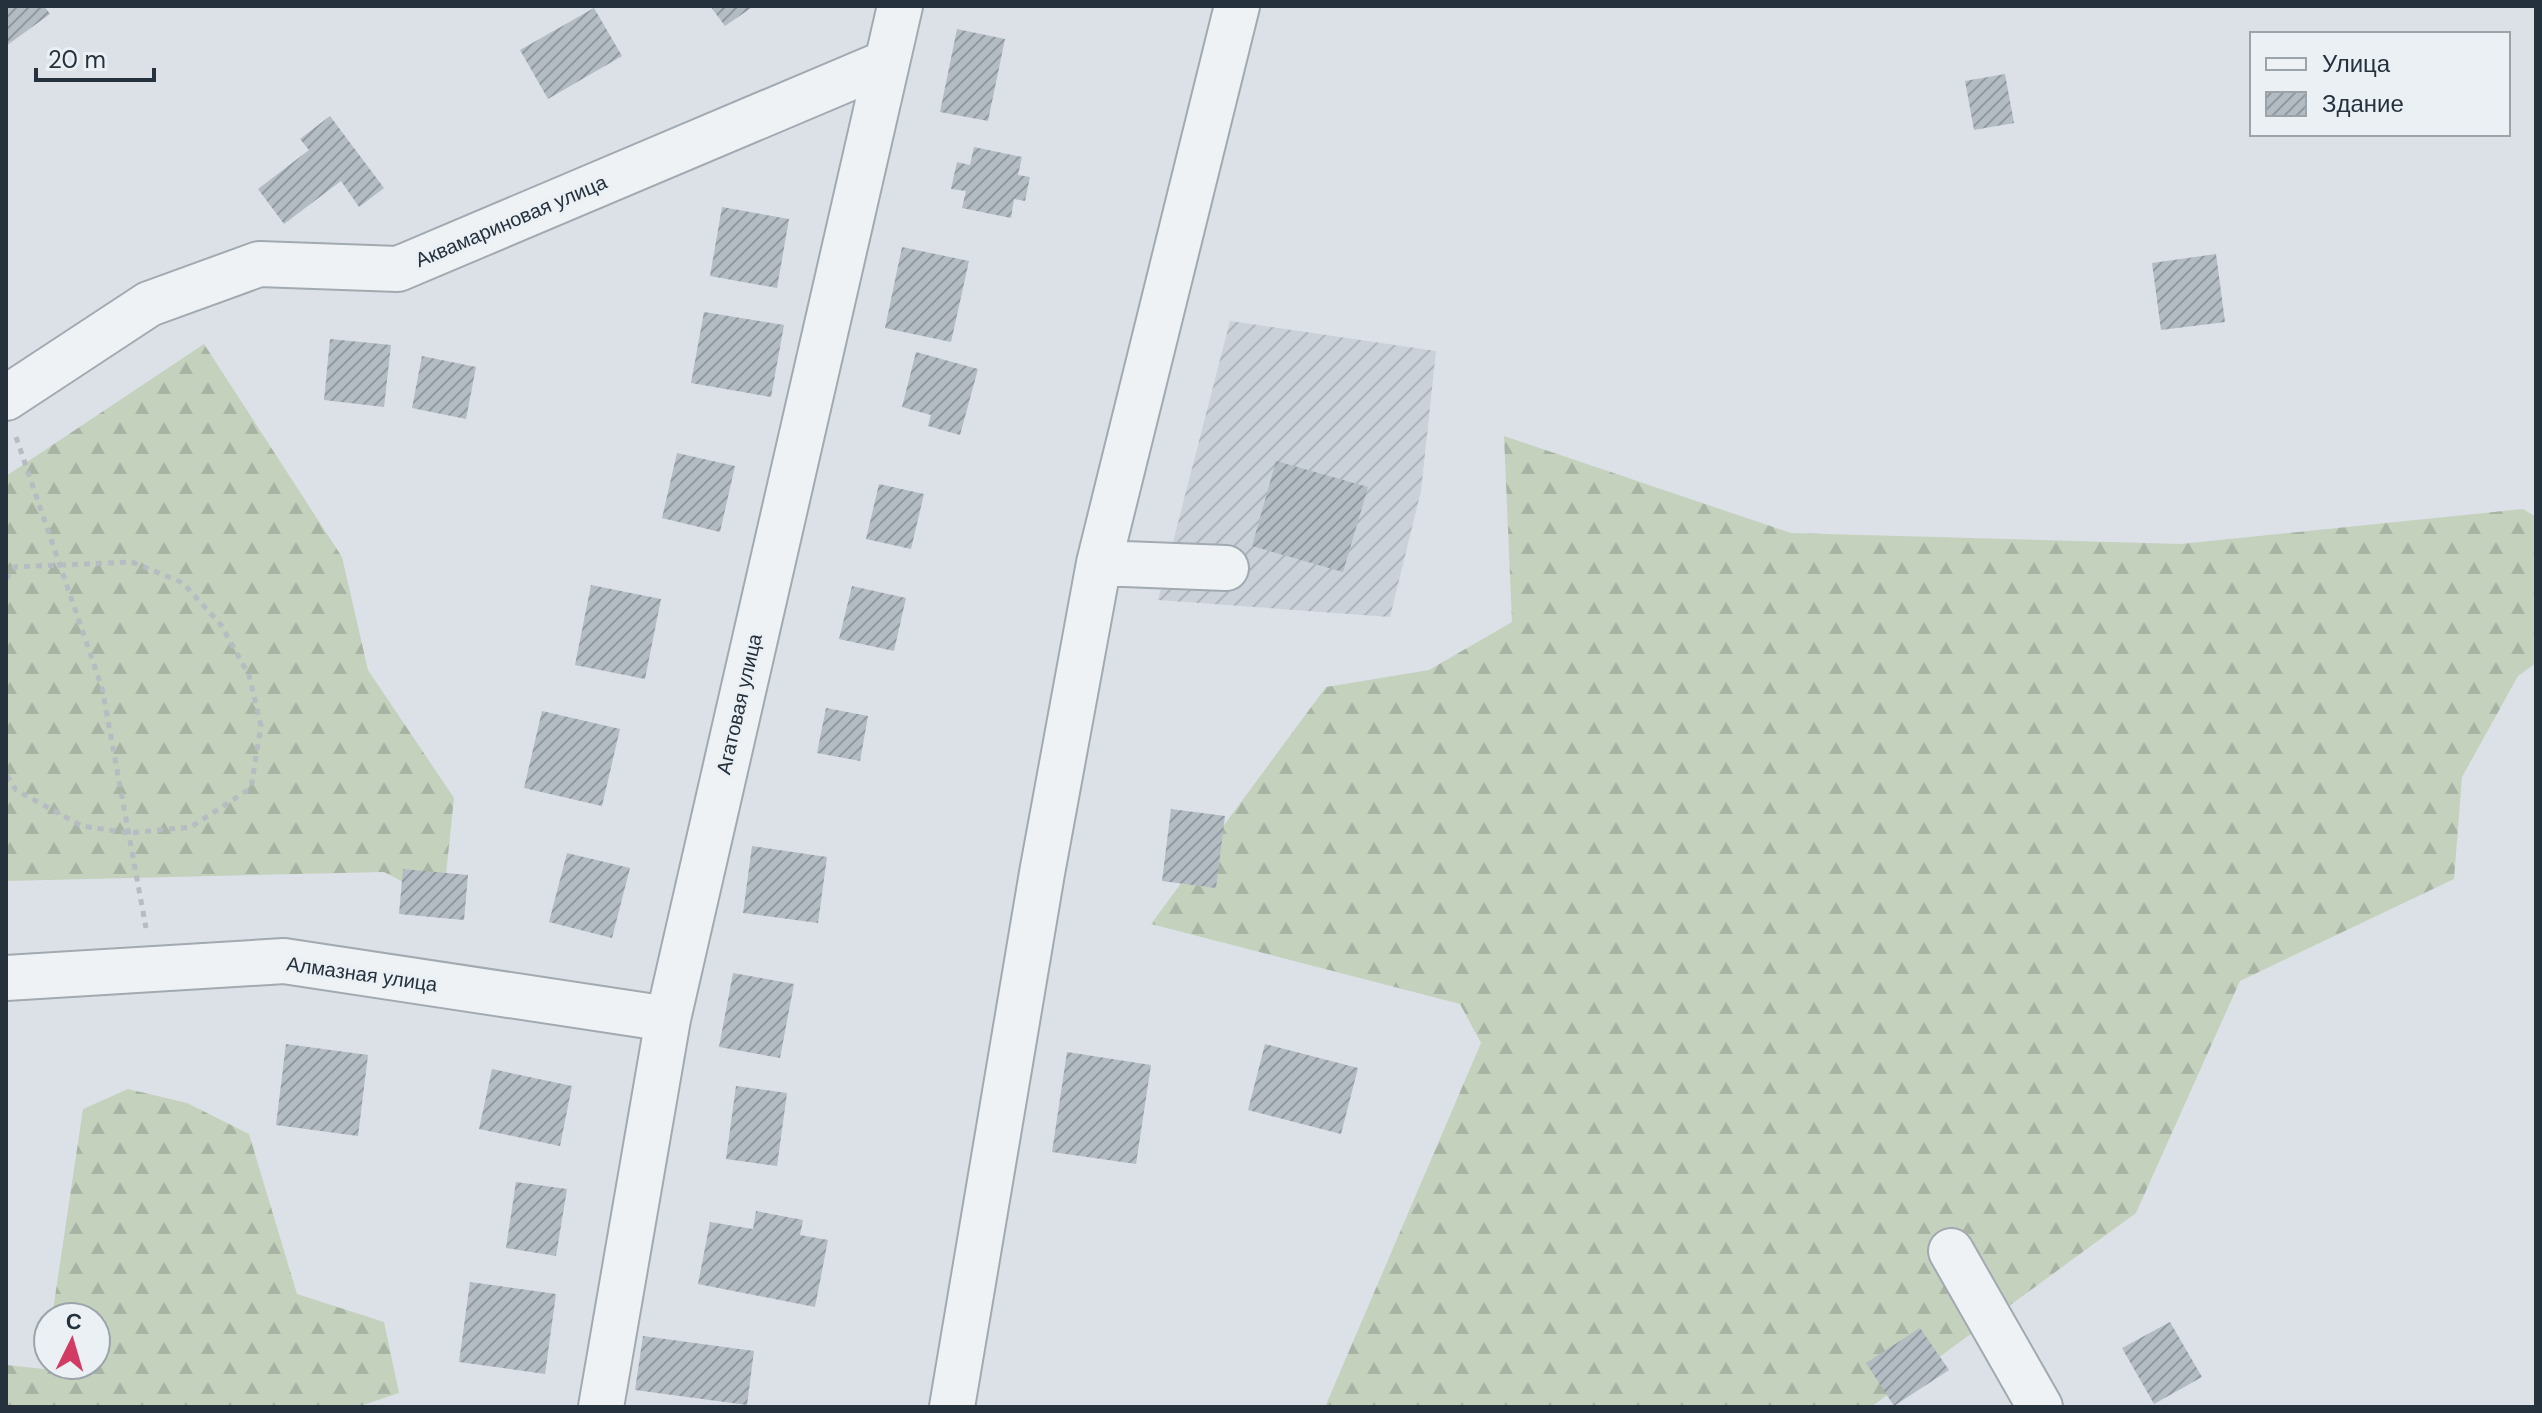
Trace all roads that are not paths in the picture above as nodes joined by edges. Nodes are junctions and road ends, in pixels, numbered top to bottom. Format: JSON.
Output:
{"nodes":[{"id":1,"x":900,"y":6,"type":"edge"},
{"id":2,"x":1237,"y":6,"type":"edge"},
{"id":3,"x":885,"y":63,"type":"junction"},
{"id":4,"x":8,"y":410,"type":"edge"},
{"id":5,"x":1099,"y":563,"type":"junction"},
{"id":6,"x":1226,"y":568,"type":"dead end"},
{"id":7,"x":6,"y":978,"type":"edge"},
{"id":8,"x":668,"y":1019,"type":"junction"},
{"id":9,"x":1951,"y":1251,"type":"dead end"},
{"id":10,"x":601,"y":1407,"type":"edge"},
{"id":11,"x":952,"y":1407,"type":"edge"},
{"id":12,"x":2040,"y":1407,"type":"edge"}],
"edges":[{"from":1,"to":3,"type":"street","name":"Агатовая улица"},
{"from":2,"to":5,"type":"street"},
{"from":3,"to":4,"type":"street","name":"Аквамариновая улица"},
{"from":3,"to":8,"type":"street","name":"Агатовая улица"},
{"from":5,"to":6,"type":"street"},
{"from":5,"to":11,"type":"street"},
{"from":7,"to":8,"type":"street","name":"Алмазная улица"},
{"from":8,"to":10,"type":"street","name":"Агатовая улица"},
{"from":9,"to":12,"type":"street"}]}
